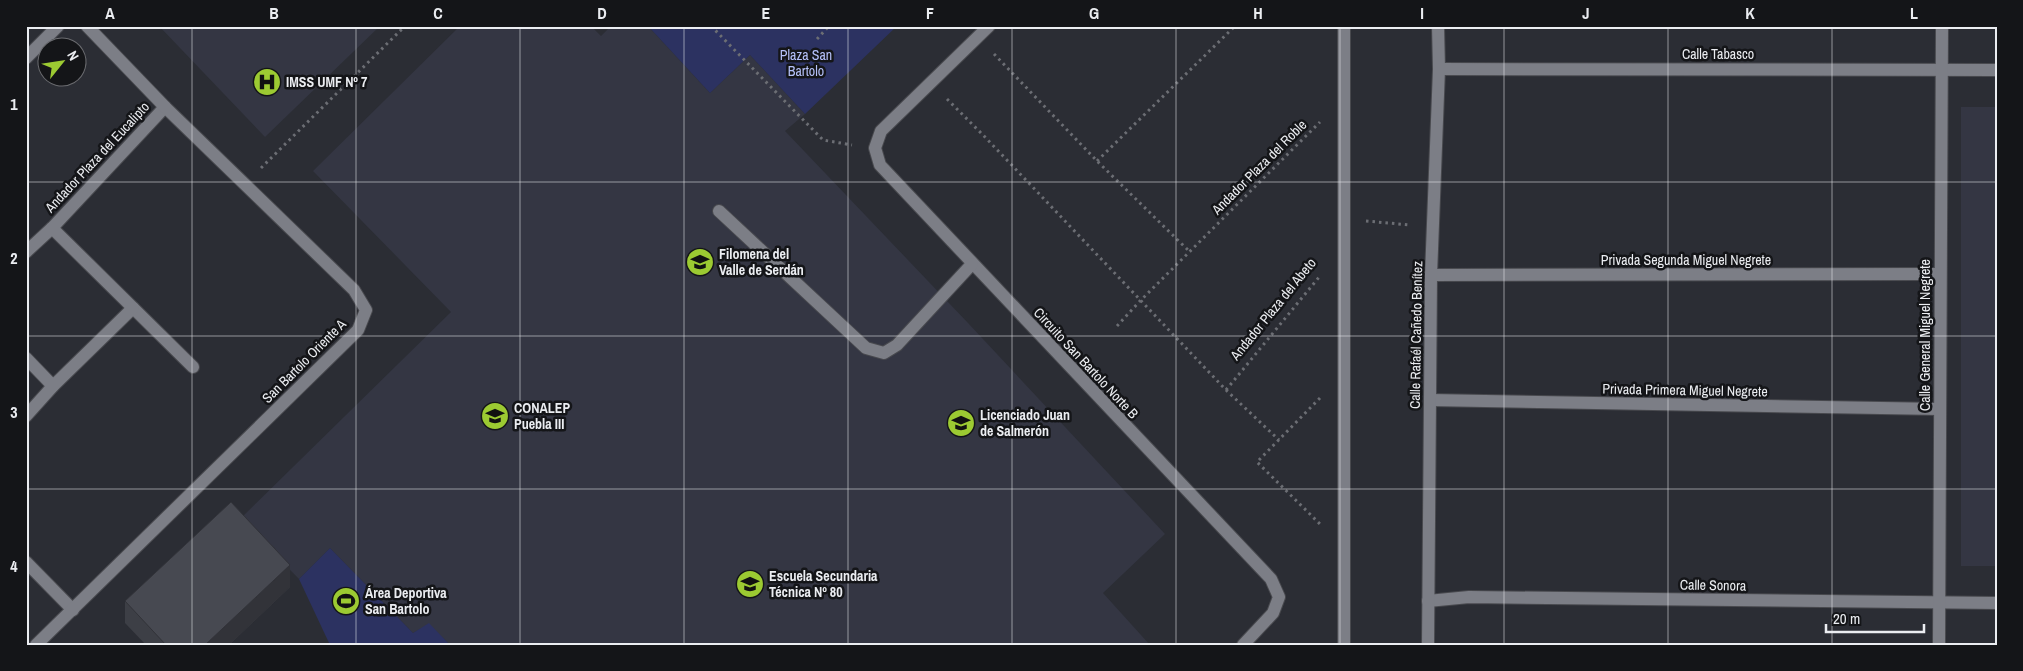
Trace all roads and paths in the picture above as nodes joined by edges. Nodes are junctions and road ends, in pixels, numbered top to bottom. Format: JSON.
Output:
{"nodes":[{"id":1,"x":58,"y":26,"type":"edge"},
{"id":2,"x":87,"y":26,"type":"edge"},
{"id":3,"x":405,"y":26,"type":"edge"},
{"id":4,"x":711,"y":26,"type":"edge"},
{"id":5,"x":829,"y":26,"type":"edge"},
{"id":6,"x":990,"y":26,"type":"edge"},
{"id":7,"x":1235,"y":26,"type":"edge"},
{"id":8,"x":1344,"y":26,"type":"edge"},
{"id":9,"x":1438,"y":26,"type":"edge"},
{"id":10,"x":1942,"y":26,"type":"edge"},
{"id":11,"x":978,"y":38,"type":"junction"},
{"id":12,"x":817,"y":39,"type":"dead end"},
{"id":13,"x":26,"y":58,"type":"edge"},
{"id":14,"x":1439,"y":69,"type":"junction"},
{"id":15,"x":1941,"y":70,"type":"junction"},
{"id":16,"x":1997,"y":70,"type":"edge"},
{"id":17,"x":930,"y":83,"type":"junction"},
{"id":18,"x":1344,"y":99,"type":"junction"},
{"id":19,"x":165,"y":107,"type":"junction"},
{"id":20,"x":875,"y":148,"type":"junction"},
{"id":21,"x":1097,"y":161,"type":"junction"},
{"id":22,"x":245,"y":184,"type":"junction"},
{"id":23,"x":719,"y":211,"type":"dead end"},
{"id":24,"x":1343,"y":219,"type":"junction"},
{"id":25,"x":1433,"y":227,"type":"junction"},
{"id":26,"x":52,"y":228,"type":"junction"},
{"id":27,"x":1343,"y":248,"type":"junction"},
{"id":28,"x":1189,"y":251,"type":"junction"},
{"id":29,"x":26,"y":252,"type":"edge"},
{"id":30,"x":972,"y":264,"type":"junction"},
{"id":31,"x":1940,"y":274,"type":"junction"},
{"id":32,"x":1431,"y":275,"type":"junction"},
{"id":33,"x":1140,"y":301,"type":"junction"},
{"id":34,"x":133,"y":308,"type":"junction"},
{"id":35,"x":1117,"y":326,"type":"dead end"},
{"id":36,"x":26,"y":358,"type":"edge"},
{"id":37,"x":193,"y":367,"type":"dead end"},
{"id":38,"x":1343,"y":374,"type":"junction"},
{"id":39,"x":53,"y":386,"type":"junction"},
{"id":40,"x":1226,"y":390,"type":"junction"},
{"id":41,"x":1430,"y":400,"type":"junction"},
{"id":42,"x":1940,"y":409,"type":"junction"},
{"id":43,"x":26,"y":416,"type":"edge"},
{"id":44,"x":1279,"y":440,"type":"junction"},
{"id":45,"x":1342,"y":546,"type":"junction"},
{"id":46,"x":26,"y":562,"type":"edge"},
{"id":47,"x":1428,"y":601,"type":"junction"},
{"id":48,"x":1939,"y":602,"type":"junction"},
{"id":49,"x":1997,"y":603,"type":"edge"},
{"id":50,"x":73,"y":610,"type":"junction"},
{"id":51,"x":36,"y":645,"type":"edge"},
{"id":52,"x":1243,"y":645,"type":"edge"},
{"id":53,"x":1344,"y":645,"type":"edge"},
{"id":54,"x":1428,"y":645,"type":"edge"},
{"id":55,"x":1939,"y":645,"type":"edge"}],
"edges":[{"from":1,"to":13,"type":"street"},
{"from":2,"to":19,"type":"street","name":"San Bartolo Oriente A"},
{"from":3,"to":22,"type":"path"},
{"from":4,"to":20,"type":"path"},
{"from":5,"to":12,"type":"path"},
{"from":6,"to":11,"type":"street"},
{"from":7,"to":21,"type":"path"},
{"from":8,"to":18,"type":"street"},
{"from":9,"to":14,"type":"street","name":"Calle Rafaél Cañedo Benítez"},
{"from":10,"to":15,"type":"street","name":"Calle General Miguel Negrete"},
{"from":11,"to":17,"type":"street"},
{"from":11,"to":21,"type":"path"},
{"from":14,"to":15,"type":"street","name":"Calle Tabasco"},
{"from":14,"to":25,"type":"street","name":"Calle Rafaél Cañedo Benítez"},
{"from":15,"to":16,"type":"street","name":"Calle Tabasco"},
{"from":15,"to":31,"type":"street","name":"Calle General Miguel Negrete"},
{"from":17,"to":20,"type":"street"},
{"from":17,"to":33,"type":"path"},
{"from":18,"to":24,"type":"street"},
{"from":18,"to":28,"type":"path","name":"Andador Plaza del Roble"},
{"from":19,"to":22,"type":"street","name":"San Bartolo Oriente A"},
{"from":19,"to":26,"type":"street","name":"Andador Plaza del Eucalipto"},
{"from":20,"to":30,"type":"street","name":"Circuito San Bartolo Norte B"},
{"from":21,"to":28,"type":"path"},
{"from":22,"to":50,"type":"street","name":"San Bartolo Oriente A"},
{"from":23,"to":30,"type":"street"},
{"from":24,"to":25,"type":"path"},
{"from":24,"to":27,"type":"street"},
{"from":25,"to":32,"type":"street","name":"Calle Rafaél Cañedo Benítez"},
{"from":26,"to":29,"type":"street","name":"Andador Plaza del Eucalipto"},
{"from":26,"to":34,"type":"street","name":"Andador Plaza del Eucalipto"},
{"from":27,"to":38,"type":"street"},
{"from":27,"to":40,"type":"path","name":"Andador Plaza del Abeto"},
{"from":28,"to":33,"type":"path","name":"Andador Plaza del Roble"},
{"from":30,"to":52,"type":"street","name":"Circuito San Bartolo Norte B"},
{"from":31,"to":32,"type":"street","name":"Privada Segunda Miguel Negrete"},
{"from":31,"to":42,"type":"street","name":"Calle General Miguel Negrete"},
{"from":32,"to":41,"type":"street","name":"Calle Rafaél Cañedo Benítez"},
{"from":33,"to":35,"type":"path","name":"Andador Plaza del Roble"},
{"from":33,"to":40,"type":"path"},
{"from":34,"to":37,"type":"street","name":"Andador Plaza del Eucalipto"},
{"from":34,"to":39,"type":"street"},
{"from":36,"to":39,"type":"street"},
{"from":38,"to":44,"type":"path"},
{"from":38,"to":45,"type":"street"},
{"from":39,"to":43,"type":"street"},
{"from":40,"to":44,"type":"path"},
{"from":41,"to":42,"type":"street","name":"Privada Primera Miguel Negrete"},
{"from":41,"to":47,"type":"street","name":"Calle Rafaél Cañedo Benítez"},
{"from":42,"to":48,"type":"street","name":"Calle General Miguel Negrete"},
{"from":44,"to":45,"type":"path"},
{"from":45,"to":53,"type":"street"},
{"from":46,"to":50,"type":"street"},
{"from":47,"to":48,"type":"street","name":"Calle Sonora"},
{"from":47,"to":54,"type":"street","name":"Calle Rafaél Cañedo Benítez"},
{"from":48,"to":49,"type":"street","name":"Calle Sonora"},
{"from":48,"to":55,"type":"street","name":"Calle General Miguel Negrete"},
{"from":50,"to":51,"type":"street","name":"San Bartolo Oriente A"}]}
